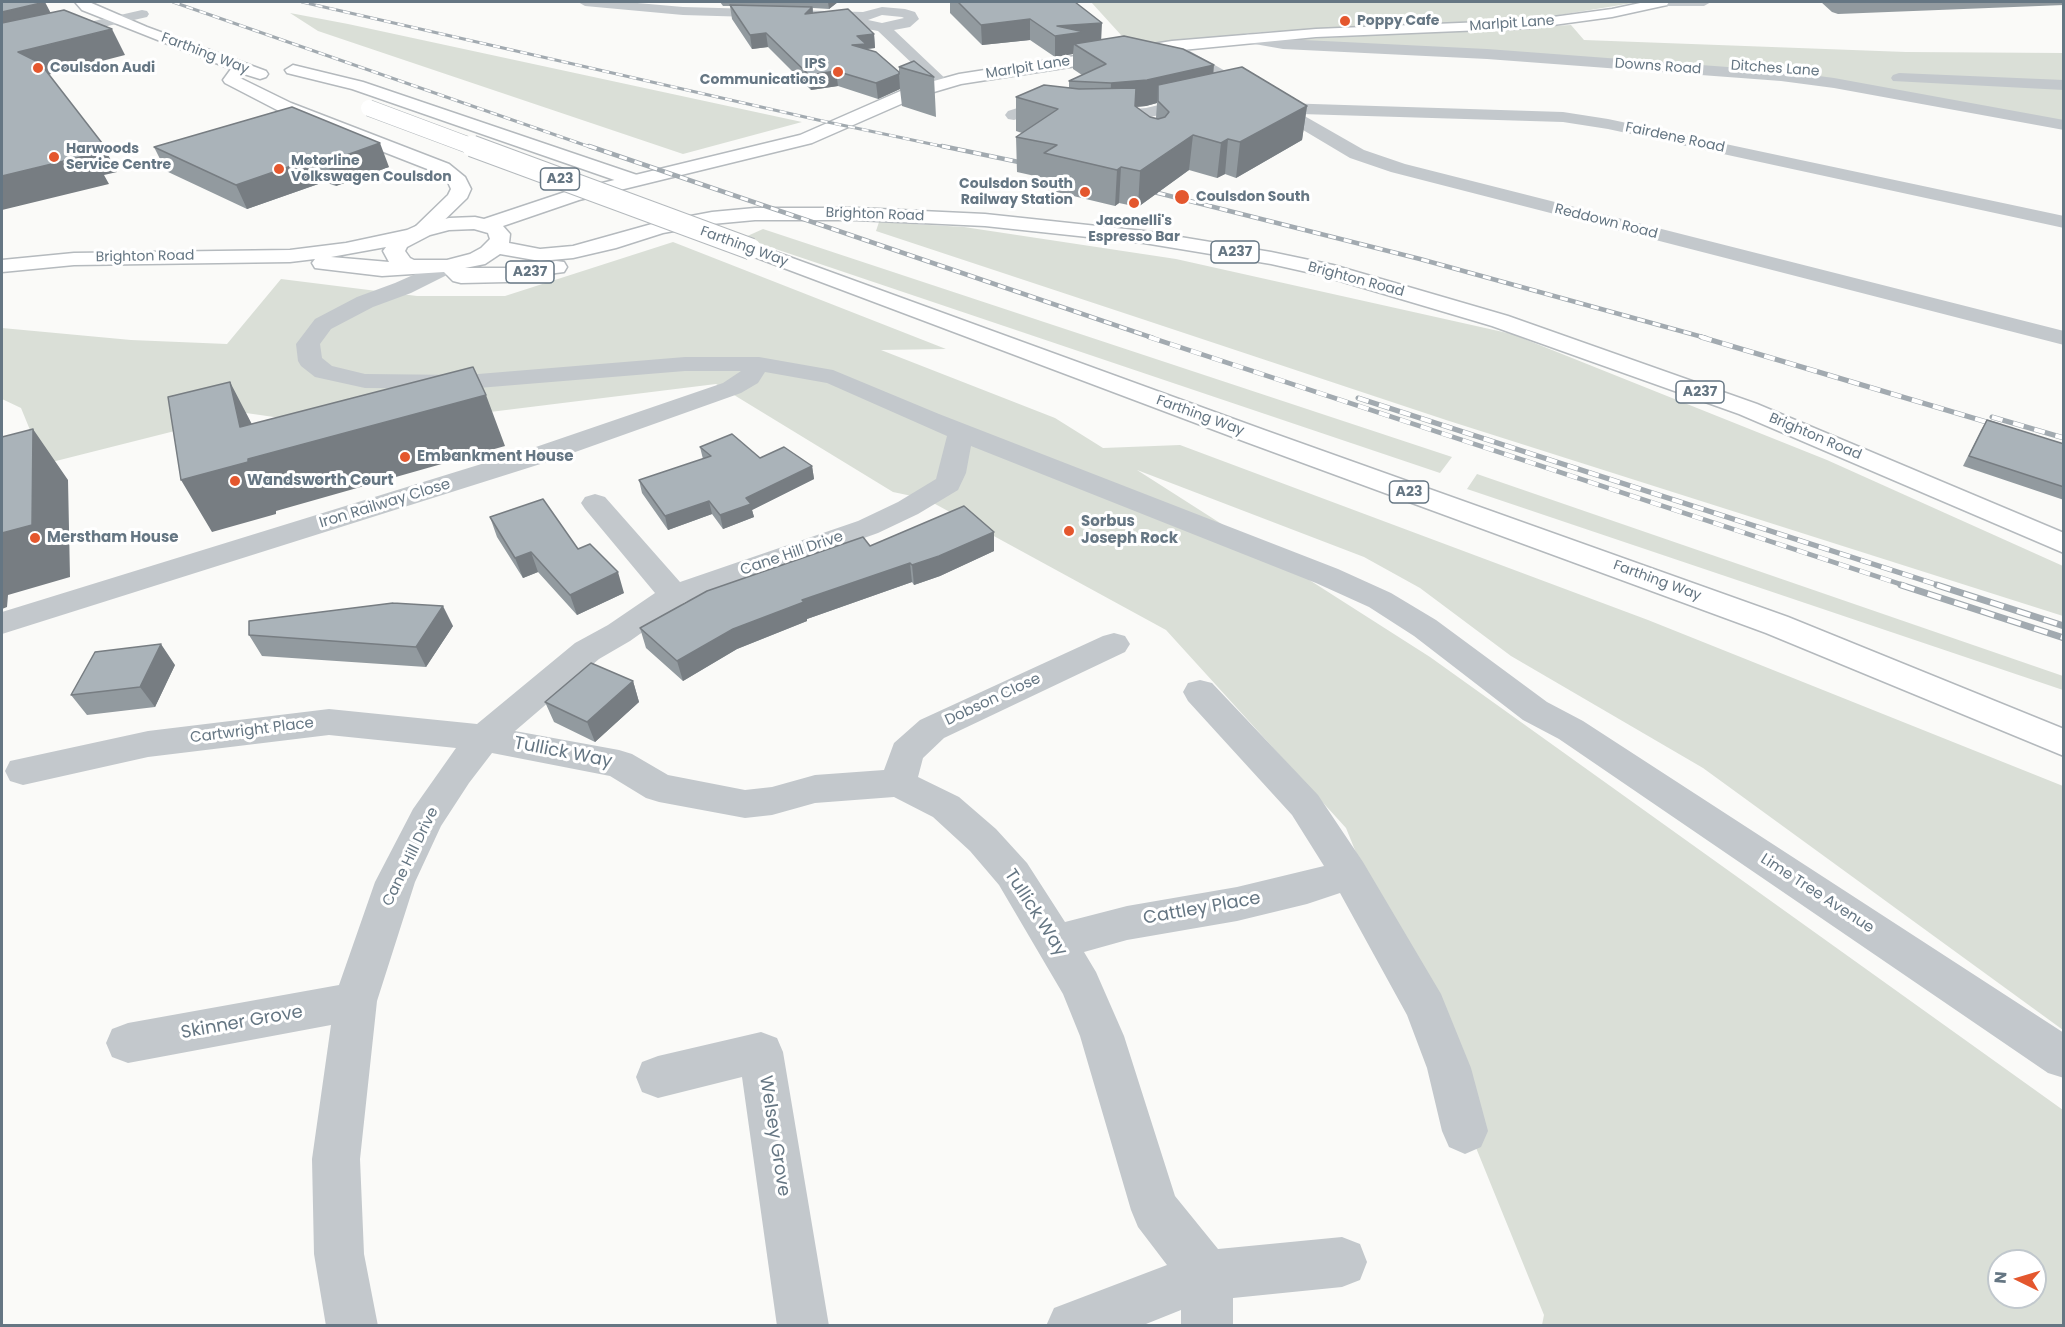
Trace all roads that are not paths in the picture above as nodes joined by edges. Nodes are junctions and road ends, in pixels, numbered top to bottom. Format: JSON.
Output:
{"nodes":[{"id":1,"x":82,"y":2,"type":"edge"},
{"id":2,"x":106,"y":2,"type":"edge"},
{"id":3,"x":585,"y":2,"type":"edge"},
{"id":4,"x":1661,"y":2,"type":"edge"},
{"id":5,"x":1704,"y":2,"type":"edge"},
{"id":6,"x":142,"y":14,"type":"junction"},
{"id":7,"x":885,"y":16,"type":"edge"},
{"id":8,"x":119,"y":19,"type":"junction"},
{"id":9,"x":1248,"y":39,"type":"junction"},
{"id":10,"x":2,"y":46,"type":"edge"},
{"id":11,"x":1172,"y":46,"type":"junction"},
{"id":12,"x":240,"y":68,"type":"junction"},
{"id":13,"x":280,"y":71,"type":"junction"},
{"id":14,"x":1767,"y":71,"type":"junction"},
{"id":15,"x":950,"y":81,"type":"junction"},
{"id":16,"x":2064,"y":85,"type":"edge"},
{"id":17,"x":1247,"y":89,"type":"junction"},
{"id":18,"x":1280,"y":108,"type":"junction"},
{"id":19,"x":1146,"y":113,"type":"junction"},
{"id":20,"x":1014,"y":115,"type":"edge"},
{"id":21,"x":2064,"y":125,"type":"edge"},
{"id":22,"x":1143,"y":133,"type":"edge"},
{"id":23,"x":633,"y":180,"type":"junction"},
{"id":24,"x":2064,"y":222,"type":"edge"},
{"id":25,"x":486,"y":225,"type":"junction"},
{"id":26,"x":409,"y":239,"type":"junction"},
{"id":27,"x":609,"y":244,"type":"junction"},
{"id":28,"x":496,"y":247,"type":"junction"},
{"id":29,"x":290,"y":256,"type":"junction"},
{"id":30,"x":2,"y":266,"type":"edge"},
{"id":31,"x":414,"y":266,"type":"junction"},
{"id":32,"x":447,"y":266,"type":"junction"},
{"id":33,"x":382,"y":269,"type":"junction"},
{"id":34,"x":365,"y":302,"type":"junction"},
{"id":35,"x":2064,"y":338,"type":"edge"},
{"id":36,"x":759,"y":364,"type":"junction"},
{"id":37,"x":961,"y":432,"type":"junction"},
{"id":38,"x":595,"y":503,"type":"dead end"},
{"id":39,"x":2064,"y":543,"type":"edge"},
{"id":40,"x":674,"y":595,"type":"junction"},
{"id":41,"x":2,"y":623,"type":"edge"},
{"id":42,"x":1114,"y":644,"type":"dead end"},
{"id":43,"x":1200,"y":692,"type":"dead end"},
{"id":44,"x":484,"y":738,"type":"junction"},
{"id":45,"x":2064,"y":743,"type":"edge"},
{"id":46,"x":23,"y":771,"type":"dead end"},
{"id":47,"x":898,"y":783,"type":"junction"},
{"id":48,"x":1349,"y":873,"type":"junction"},
{"id":49,"x":1054,"y":943,"type":"junction"},
{"id":50,"x":356,"y":1001,"type":"junction"},
{"id":51,"x":128,"y":1043,"type":"dead end"},
{"id":52,"x":2064,"y":1058,"type":"edge"},
{"id":53,"x":658,"y":1077,"type":"dead end"},
{"id":54,"x":1465,"y":1131,"type":"dead end"},
{"id":55,"x":1342,"y":1262,"type":"dead end"},
{"id":56,"x":1207,"y":1275,"type":"junction"},
{"id":57,"x":352,"y":1326,"type":"edge"},
{"id":58,"x":802,"y":1326,"type":"edge"},
{"id":59,"x":1072,"y":1326,"type":"edge"},
{"id":60,"x":1207,"y":1326,"type":"edge"}],
"edges":[{"from":1,"to":8,"type":"main road","name":"Farthing Way","number":"A23"},
{"from":2,"to":6,"type":"main road","name":"Farthing Way","number":"A23"},
{"from":3,"to":7,"type":"street"},
{"from":4,"to":5,"type":"street"},
{"from":4,"to":9,"type":"main road","name":"Marlpit Lane"},
{"from":6,"to":8,"type":"street"},
{"from":6,"to":13,"type":"main road","name":"Farthing Way","number":"A23"},
{"from":7,"to":15,"type":"street"},
{"from":8,"to":10,"type":"street"},
{"from":8,"to":12,"type":"main road","name":"Farthing Way","number":"A23"},
{"from":9,"to":11,"type":"main road","name":"Marlpit Lane"},
{"from":9,"to":14,"type":"street","name":"Downs Road"},
{"from":11,"to":15,"type":"main road","name":"Marlpit Lane"},
{"from":11,"to":17,"type":"street","name":"Reddown Road"},
{"from":12,"to":13,"type":"main road","name":"Farthing Way","number":"A23"},
{"from":12,"to":26,"type":"main road"},
{"from":13,"to":23,"type":"main road","number":"A23"},
{"from":13,"to":45,"type":"main road","name":"Farthing Way","number":"A23","bridge":true},
{"from":14,"to":16,"type":"street","name":"Ditches Lane"},
{"from":14,"to":21,"type":"street","name":"Downs Road"},
{"from":15,"to":23,"type":"main road","name":"Marlpit Lane"},
{"from":17,"to":18,"type":"street","name":"Reddown Road"},
{"from":17,"to":19,"type":"street"},
{"from":18,"to":24,"type":"street","name":"Fairdene Road"},
{"from":18,"to":35,"type":"street","name":"Reddown Road"},
{"from":19,"to":20,"type":"street"},
{"from":19,"to":22,"type":"street"},
{"from":23,"to":25,"type":"main road","name":"Marlpit Lane"},
{"from":25,"to":26,"type":"main road","name":"Brighton Road"},
{"from":25,"to":28,"type":"main road"},
{"from":26,"to":29,"type":"main road","name":"Brighton Road"},
{"from":26,"to":31,"type":"main road"},
{"from":26,"to":33,"type":"street"},
{"from":27,"to":28,"type":"main road","name":"Brighton Road","number":"A237"},
{"from":27,"to":32,"type":"main road","name":"Brighton Road","number":"A237"},
{"from":27,"to":39,"type":"main road","name":"Brighton Road","number":"A237"},
{"from":28,"to":32,"type":"main road"},
{"from":29,"to":30,"type":"main road","name":"Brighton Road"},
{"from":29,"to":33,"type":"main road","name":"Brighton Road"},
{"from":31,"to":32,"type":"main road","name":"Brighton Road"},
{"from":31,"to":33,"type":"main road","name":"Brighton Road"},
{"from":32,"to":34,"type":"street"},
{"from":33,"to":34,"type":"street"},
{"from":34,"to":36,"type":"street"},
{"from":36,"to":37,"type":"street"},
{"from":36,"to":41,"type":"street","name":"Iron Railway Close"},
{"from":37,"to":40,"type":"street","name":"Cane Hill Drive"},
{"from":37,"to":52,"type":"street","name":"Lime Tree Avenue"},
{"from":38,"to":40,"type":"street"},
{"from":40,"to":44,"type":"street","name":"Cane Hill Drive"},
{"from":42,"to":47,"type":"street","name":"Dobson Close"},
{"from":43,"to":48,"type":"street"},
{"from":44,"to":46,"type":"street","name":"Cartwright Place"},
{"from":44,"to":47,"type":"street","name":"Tullick Way"},
{"from":44,"to":50,"type":"street","name":"Cane Hill Drive"},
{"from":47,"to":49,"type":"street","name":"Tullick Way"},
{"from":48,"to":49,"type":"street","name":"Cattley Place"},
{"from":48,"to":54,"type":"street"},
{"from":49,"to":56,"type":"street","name":"Tullick Way"},
{"from":50,"to":51,"type":"street","name":"Skinner Grove"},
{"from":50,"to":57,"type":"street","name":"Cane Hill Drive"},
{"from":53,"to":58,"type":"street","name":"Welsey Grove"},
{"from":55,"to":56,"type":"street"},
{"from":56,"to":59,"type":"street"},
{"from":56,"to":60,"type":"street"}]}
